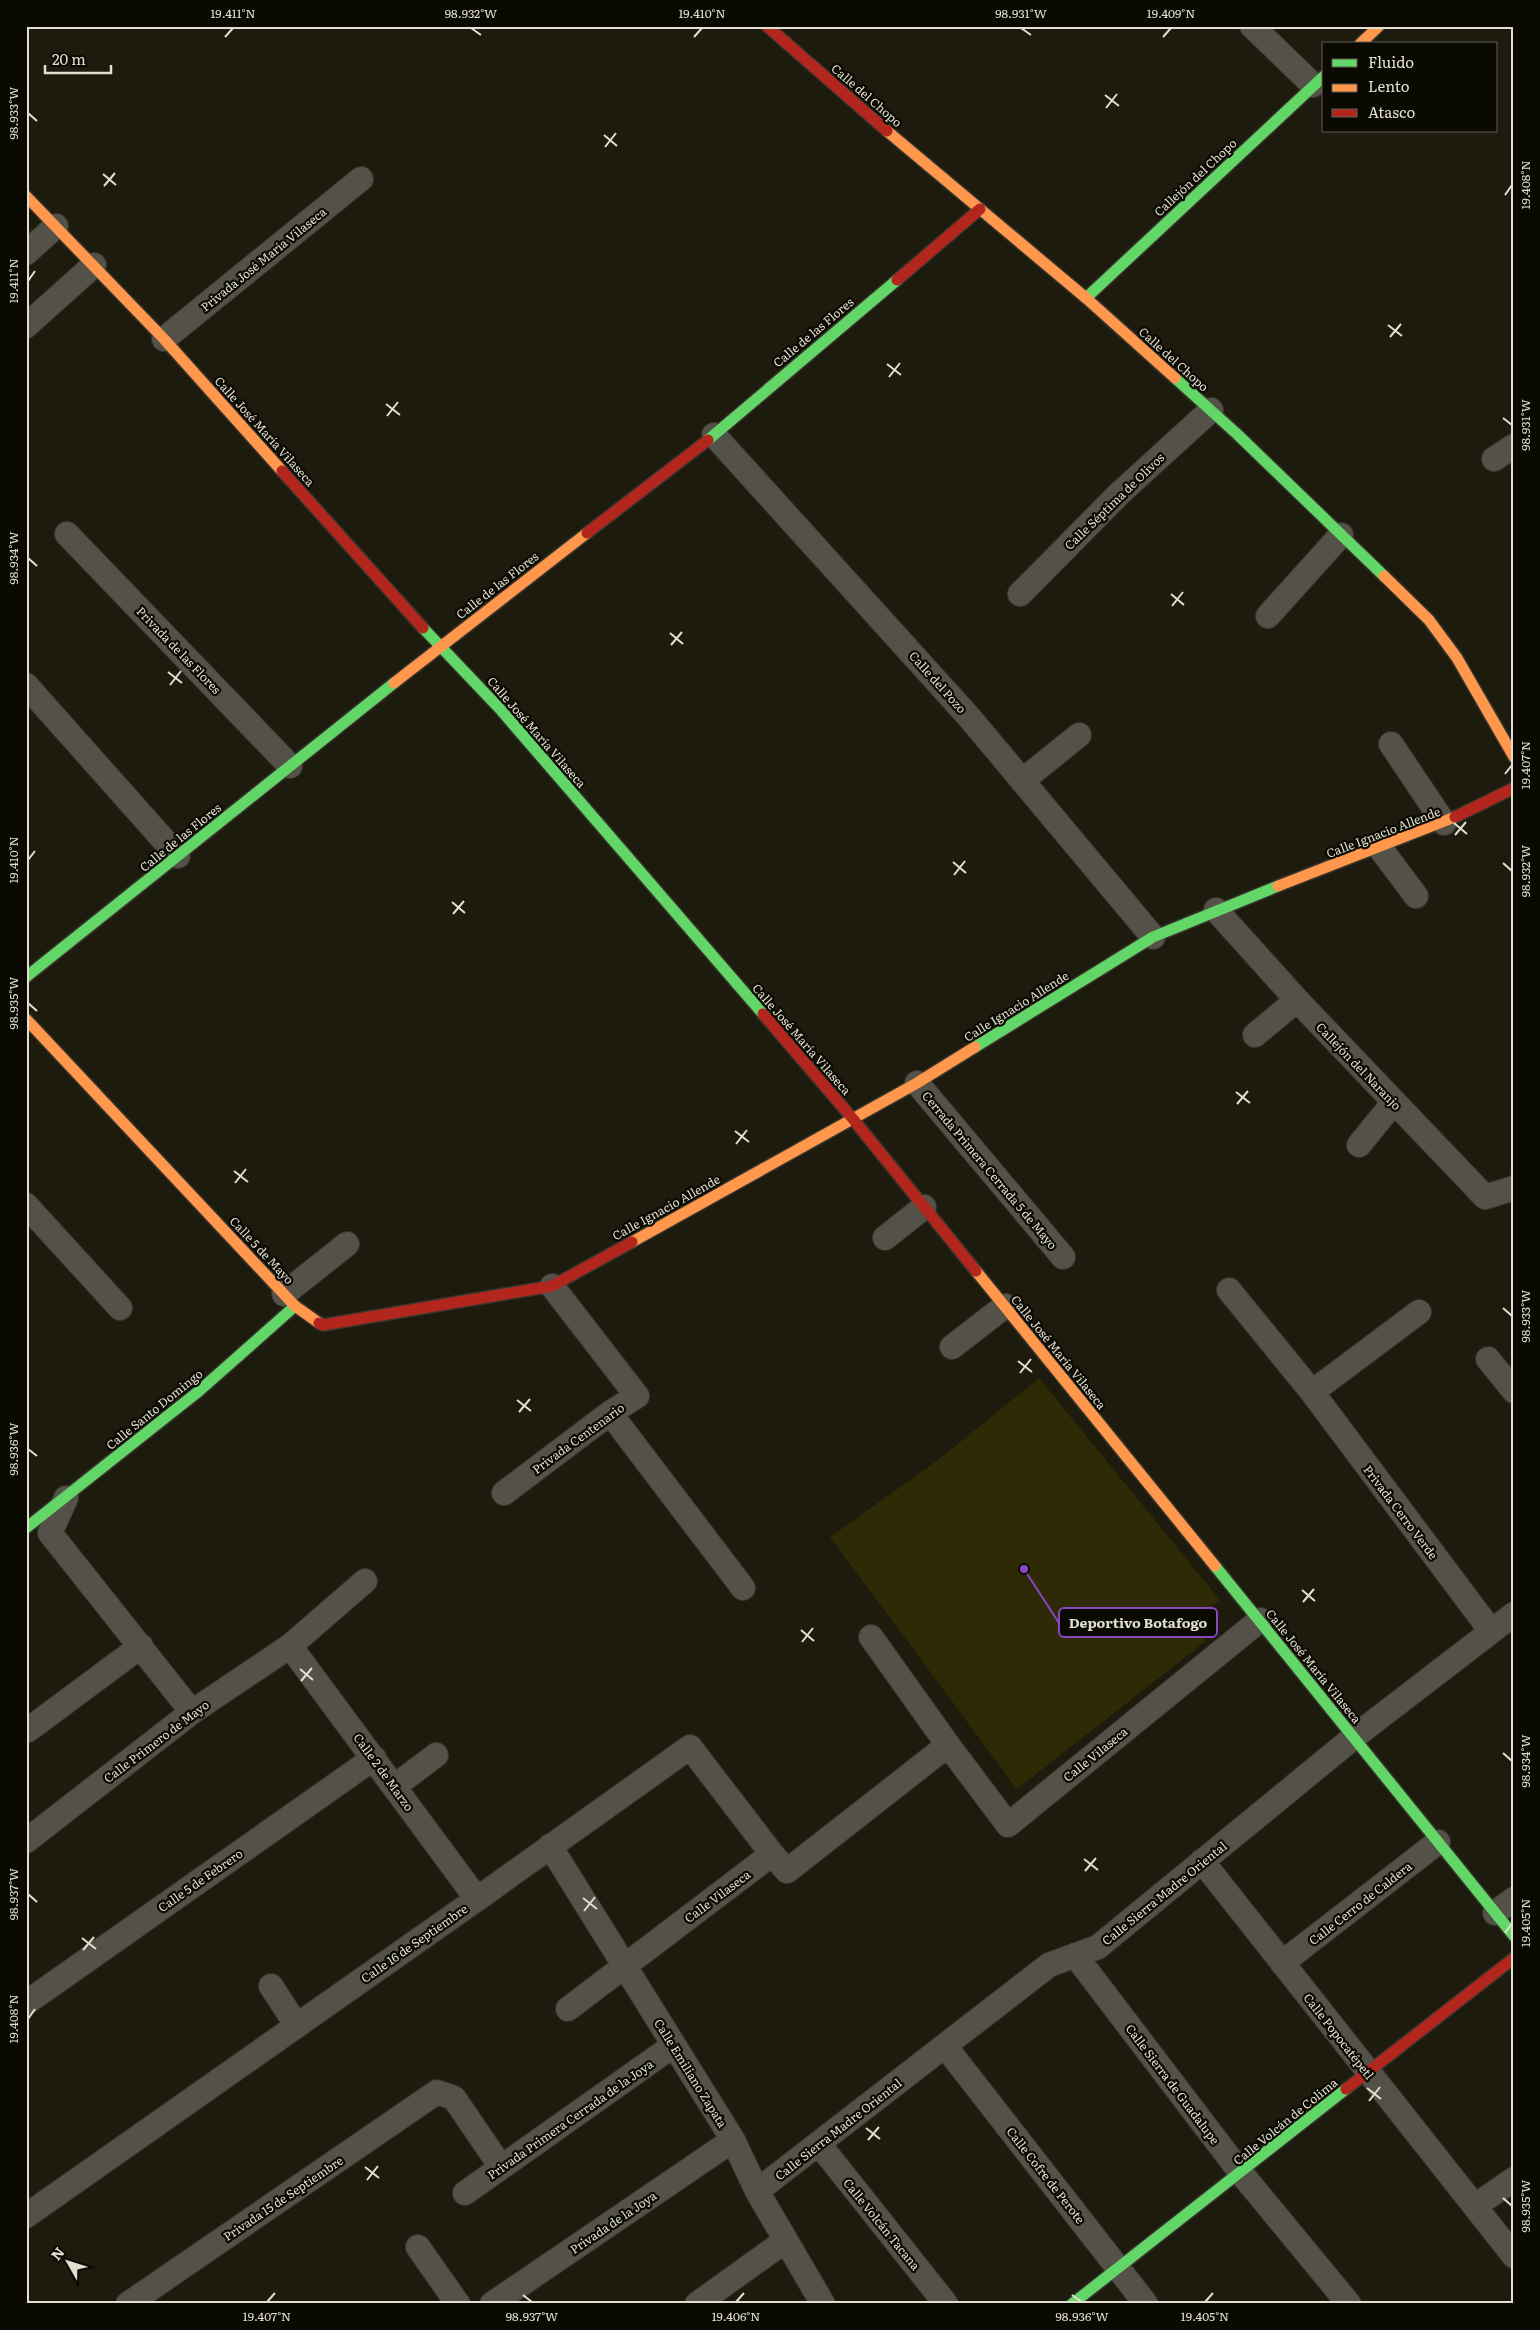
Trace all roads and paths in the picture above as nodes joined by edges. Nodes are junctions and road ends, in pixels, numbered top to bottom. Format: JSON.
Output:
{"nodes":[{"id":1,"x":767,"y":26,"type":"edge"},
{"id":2,"x":1252,"y":26,"type":"edge"},
{"id":3,"x":1380,"y":26,"type":"edge"},
{"id":4,"x":1362,"y":42,"type":"edge"},
{"id":5,"x":1318,"y":80,"type":"edge"},
{"id":6,"x":361,"y":179,"type":"dead end"},
{"id":7,"x":26,"y":196,"type":"edge"},
{"id":8,"x":980,"y":209,"type":"junction"},
{"id":9,"x":56,"y":226,"type":"junction"},
{"id":10,"x":26,"y":253,"type":"edge"},
{"id":11,"x":94,"y":266,"type":"junction"},
{"id":12,"x":1086,"y":298,"type":"junction"},
{"id":13,"x":26,"y":326,"type":"edge"},
{"id":14,"x":164,"y":338,"type":"junction"},
{"id":15,"x":1211,"y":410,"type":"junction"},
{"id":16,"x":714,"y":435,"type":"junction"},
{"id":17,"x":1514,"y":446,"type":"edge"},
{"id":18,"x":1494,"y":459,"type":"dead end"},
{"id":19,"x":67,"y":534,"type":"dead end"},
{"id":20,"x":1341,"y":535,"type":"junction"},
{"id":21,"x":1020,"y":594,"type":"dead end"},
{"id":22,"x":1268,"y":616,"type":"dead end"},
{"id":23,"x":440,"y":647,"type":"junction"},
{"id":24,"x":26,"y":685,"type":"edge"},
{"id":25,"x":1079,"y":735,"type":"dead end"},
{"id":26,"x":1391,"y":744,"type":"dead end"},
{"id":27,"x":1514,"y":757,"type":"edge"},
{"id":28,"x":290,"y":766,"type":"junction"},
{"id":29,"x":1022,"y":781,"type":"junction"},
{"id":30,"x":1514,"y":788,"type":"edge"},
{"id":31,"x":1444,"y":823,"type":"junction"},
{"id":32,"x":1380,"y":848,"type":"junction"},
{"id":33,"x":178,"y":856,"type":"junction"},
{"id":34,"x":1416,"y":896,"type":"dead end"},
{"id":35,"x":1216,"y":910,"type":"junction"},
{"id":36,"x":1153,"y":937,"type":"junction"},
{"id":37,"x":26,"y":977,"type":"edge"},
{"id":38,"x":1297,"y":1000,"type":"junction"},
{"id":39,"x":26,"y":1019,"type":"edge"},
{"id":40,"x":1256,"y":1034,"type":"dead end"},
{"id":41,"x":917,"y":1083,"type":"junction"},
{"id":42,"x":1394,"y":1102,"type":"junction"},
{"id":43,"x":853,"y":1119,"type":"junction"},
{"id":44,"x":1359,"y":1145,"type":"dead end"},
{"id":45,"x":1514,"y":1188,"type":"edge"},
{"id":46,"x":26,"y":1205,"type":"edge"},
{"id":47,"x":924,"y":1207,"type":"junction"},
{"id":48,"x":885,"y":1238,"type":"dead end"},
{"id":49,"x":347,"y":1244,"type":"dead end"},
{"id":50,"x":1063,"y":1257,"type":"dead end"},
{"id":51,"x":552,"y":1286,"type":"junction"},
{"id":52,"x":1229,"y":1290,"type":"dead end"},
{"id":53,"x":289,"y":1300,"type":"junction"},
{"id":54,"x":1005,"y":1306,"type":"junction"},
{"id":55,"x":120,"y":1308,"type":"dead end"},
{"id":56,"x":1419,"y":1312,"type":"dead end"},
{"id":57,"x":952,"y":1347,"type":"dead end"},
{"id":58,"x":1488,"y":1359,"type":"dead end"},
{"id":59,"x":1514,"y":1391,"type":"edge"},
{"id":60,"x":1312,"y":1392,"type":"junction"},
{"id":61,"x":610,"y":1413,"type":"junction"},
{"id":62,"x":504,"y":1493,"type":"dead end"},
{"id":63,"x":66,"y":1498,"type":"junction"},
{"id":64,"x":26,"y":1528,"type":"edge"},
{"id":65,"x":365,"y":1581,"type":"dead end"},
{"id":66,"x":743,"y":1588,"type":"dead end"},
{"id":67,"x":1514,"y":1614,"type":"edge"},
{"id":68,"x":1260,"y":1620,"type":"junction"},
{"id":69,"x":1491,"y":1631,"type":"junction"},
{"id":70,"x":871,"y":1637,"type":"dead end"},
{"id":71,"x":140,"y":1646,"type":"junction"},
{"id":72,"x":290,"y":1646,"type":"junction"},
{"id":73,"x":192,"y":1712,"type":"junction"},
{"id":74,"x":28,"y":1730,"type":"dead end"},
{"id":75,"x":1354,"y":1737,"type":"junction"},
{"id":76,"x":948,"y":1745,"type":"junction"},
{"id":77,"x":436,"y":1755,"type":"dead end"},
{"id":78,"x":374,"y":1758,"type":"junction"},
{"id":79,"x":395,"y":1786,"type":"junction"},
{"id":80,"x":26,"y":1841,"type":"edge"},
{"id":81,"x":1438,"y":1842,"type":"junction"},
{"id":82,"x":550,"y":1846,"type":"junction"},
{"id":83,"x":772,"y":1854,"type":"junction"},
{"id":84,"x":1202,"y":1861,"type":"junction"},
{"id":85,"x":477,"y":1899,"type":"junction"},
{"id":86,"x":1504,"y":1906,"type":"edge"},
{"id":87,"x":1514,"y":1936,"type":"edge"},
{"id":88,"x":1075,"y":1955,"type":"junction"},
{"id":89,"x":1514,"y":1958,"type":"edge"},
{"id":90,"x":1282,"y":1963,"type":"junction"},
{"id":91,"x":624,"y":1965,"type":"junction"},
{"id":92,"x":271,"y":1986,"type":"dead end"},
{"id":93,"x":26,"y":2003,"type":"edge"},
{"id":94,"x":568,"y":2009,"type":"dead end"},
{"id":95,"x":297,"y":2026,"type":"junction"},
{"id":96,"x":674,"y":2045,"type":"junction"},
{"id":97,"x":944,"y":2046,"type":"junction"},
{"id":98,"x":1367,"y":2073,"type":"junction"},
{"id":99,"x":733,"y":2140,"type":"junction"},
{"id":100,"x":819,"y":2144,"type":"junction"},
{"id":101,"x":501,"y":2167,"type":"junction"},
{"id":102,"x":1241,"y":2173,"type":"junction"},
{"id":103,"x":1514,"y":2179,"type":"edge"},
{"id":104,"x":757,"y":2191,"type":"junction"},
{"id":105,"x":465,"y":2193,"type":"dead end"},
{"id":106,"x":1475,"y":2206,"type":"junction"},
{"id":107,"x":26,"y":2216,"type":"edge"},
{"id":108,"x":785,"y":2240,"type":"junction"},
{"id":109,"x":418,"y":2247,"type":"dead end"},
{"id":110,"x":1514,"y":2256,"type":"edge"},
{"id":111,"x":1118,"y":2267,"type":"junction"},
{"id":112,"x":128,"y":2304,"type":"edge"},
{"id":113,"x":458,"y":2304,"type":"edge"},
{"id":114,"x":492,"y":2304,"type":"edge"},
{"id":115,"x":696,"y":2304,"type":"edge"},
{"id":116,"x":823,"y":2304,"type":"edge"},
{"id":117,"x":946,"y":2304,"type":"edge"},
{"id":118,"x":1072,"y":2304,"type":"edge"},
{"id":119,"x":1146,"y":2304,"type":"edge"},
{"id":120,"x":1349,"y":2304,"type":"edge"}],
"edges":[{"from":1,"to":8,"type":"street","name":"Calle del Chopo"},
{"from":2,"to":5,"type":"street"},
{"from":3,"to":4,"type":"street"},
{"from":5,"to":12,"type":"street","name":"Callejón del Chopo"},
{"from":6,"to":14,"type":"street","name":"Privada José María Vilaseca"},
{"from":7,"to":9,"type":"street","name":"Calle José María Vilaseca"},
{"from":8,"to":12,"type":"street","name":"Calle del Chopo"},
{"from":8,"to":16,"type":"street","name":"Calle de las Flores"},
{"from":9,"to":10,"type":"street"},
{"from":9,"to":11,"type":"street","name":"Calle José María Vilaseca"},
{"from":11,"to":13,"type":"street"},
{"from":11,"to":14,"type":"street","name":"Calle José María Vilaseca"},
{"from":12,"to":15,"type":"street","name":"Calle del Chopo"},
{"from":14,"to":23,"type":"street","name":"Calle José María Vilaseca"},
{"from":15,"to":20,"type":"street","name":"Calle del Chopo"},
{"from":15,"to":21,"type":"street","name":"Calle Séptima de Olivos"},
{"from":16,"to":23,"type":"street","name":"Calle de las Flores"},
{"from":16,"to":29,"type":"street","name":"Calle del Pozo"},
{"from":17,"to":18,"type":"street"},
{"from":19,"to":28,"type":"street","name":"Privada de las Flores"},
{"from":20,"to":22,"type":"street"},
{"from":20,"to":27,"type":"street","name":"Calle del Chopo"},
{"from":23,"to":28,"type":"street","name":"Calle de las Flores"},
{"from":23,"to":43,"type":"street","name":"Calle José María Vilaseca"},
{"from":24,"to":33,"type":"street"},
{"from":25,"to":29,"type":"street"},
{"from":26,"to":31,"type":"street"},
{"from":28,"to":33,"type":"street","name":"Calle de las Flores"},
{"from":29,"to":36,"type":"street","name":"Calle del Pozo"},
{"from":30,"to":31,"type":"street","name":"Calle Ignacio Allende"},
{"from":31,"to":32,"type":"street","name":"Calle Ignacio Allende"},
{"from":32,"to":34,"type":"street"},
{"from":32,"to":35,"type":"street","name":"Calle Ignacio Allende"},
{"from":33,"to":37,"type":"street","name":"Calle de las Flores"},
{"from":35,"to":36,"type":"street","name":"Calle Ignacio Allende"},
{"from":35,"to":38,"type":"street","name":"Callejón del Naranjo"},
{"from":36,"to":41,"type":"street","name":"Calle Ignacio Allende"},
{"from":38,"to":40,"type":"street"},
{"from":38,"to":42,"type":"street","name":"Callejón del Naranjo"},
{"from":39,"to":53,"type":"street","name":"Calle 5 de Mayo"},
{"from":41,"to":43,"type":"street","name":"Calle Ignacio Allende"},
{"from":41,"to":50,"type":"street","name":"Cerrada Primera Cerrada 5 de Mayo"},
{"from":42,"to":44,"type":"street"},
{"from":42,"to":45,"type":"street","name":"Callejón del Naranjo"},
{"from":43,"to":47,"type":"street","name":"Calle José María Vilaseca"},
{"from":43,"to":51,"type":"street","name":"Calle Ignacio Allende"},
{"from":46,"to":55,"type":"street"},
{"from":47,"to":48,"type":"street"},
{"from":47,"to":54,"type":"street","name":"Calle José María Vilaseca"},
{"from":49,"to":53,"type":"street"},
{"from":51,"to":53,"type":"street","name":"Calle 5 de Mayo"},
{"from":51,"to":61,"type":"street","name":"Privada Centenario"},
{"from":52,"to":60,"type":"street","name":"Privada Cerro Verde"},
{"from":53,"to":63,"type":"street","name":"Calle Santo Domingo"},
{"from":54,"to":57,"type":"street"},
{"from":54,"to":68,"type":"street","name":"Calle José María Vilaseca"},
{"from":56,"to":60,"type":"street"},
{"from":58,"to":59,"type":"street"},
{"from":60,"to":69,"type":"street","name":"Privada Cerro Verde"},
{"from":61,"to":62,"type":"street","name":"Privada Centenario"},
{"from":61,"to":66,"type":"street"},
{"from":63,"to":64,"type":"street","name":"Calle Santo Domingo"},
{"from":63,"to":71,"type":"street"},
{"from":65,"to":72,"type":"street","name":"Calle Primero de Mayo"},
{"from":67,"to":69,"type":"street","name":"Calle Sierra Madre Oriental"},
{"from":68,"to":75,"type":"street","name":"Calle José María Vilaseca"},
{"from":68,"to":76,"type":"street","name":"Calle Vilaseca"},
{"from":69,"to":75,"type":"street","name":"Calle Sierra Madre Oriental"},
{"from":70,"to":76,"type":"street","name":"Calle Vilaseca"},
{"from":71,"to":73,"type":"street"},
{"from":71,"to":74,"type":"street"},
{"from":72,"to":73,"type":"street","name":"Calle Primero de Mayo"},
{"from":72,"to":78,"type":"street","name":"Calle 2 de Marzo"},
{"from":73,"to":80,"type":"street","name":"Calle Primero de Mayo"},
{"from":75,"to":81,"type":"street","name":"Calle José María Vilaseca"},
{"from":75,"to":84,"type":"street","name":"Calle Sierra Madre Oriental"},
{"from":76,"to":83,"type":"street"},
{"from":77,"to":79,"type":"street"},
{"from":78,"to":79,"type":"street","name":"Calle 2 de Marzo"},
{"from":78,"to":93,"type":"street","name":"Calle 5 de Febrero"},
{"from":79,"to":85,"type":"street","name":"Calle 2 de Marzo"},
{"from":81,"to":86,"type":"street","name":"Calle José María Vilaseca"},
{"from":81,"to":90,"type":"street","name":"Calle Cerro de Caldera"},
{"from":82,"to":83,"type":"street","name":"Calle 16 de Septiembre"},
{"from":82,"to":85,"type":"street","name":"Calle 16 de Septiembre"},
{"from":82,"to":91,"type":"street","name":"Calle Emiliano Zapata"},
{"from":83,"to":91,"type":"street","name":"Calle Vilaseca"},
{"from":84,"to":88,"type":"street","name":"Calle Sierra Madre Oriental"},
{"from":84,"to":90,"type":"street","name":"Calle Popocatépetl"},
{"from":85,"to":95,"type":"street","name":"Calle 16 de Septiembre"},
{"from":86,"to":87,"type":"street","name":"Calle José María Vilaseca"},
{"from":88,"to":97,"type":"street","name":"Calle Sierra Madre Oriental"},
{"from":88,"to":102,"type":"street","name":"Calle Sierra de Guadalupe"},
{"from":89,"to":98,"type":"street","name":"Calle Volcán de Colima"},
{"from":90,"to":98,"type":"street","name":"Calle Popocatépetl"},
{"from":91,"to":94,"type":"street","name":"Calle Vilaseca"},
{"from":91,"to":96,"type":"street","name":"Calle Emiliano Zapata"},
{"from":92,"to":95,"type":"street"},
{"from":95,"to":107,"type":"street","name":"Calle 16 de Septiembre"},
{"from":96,"to":99,"type":"street","name":"Calle Emiliano Zapata"},
{"from":96,"to":101,"type":"street","name":"Privada Primera Cerrada de la Joya"},
{"from":97,"to":100,"type":"street","name":"Calle Sierra Madre Oriental"},
{"from":97,"to":111,"type":"street","name":"Calle Cofre de Perote"},
{"from":98,"to":102,"type":"street","name":"Calle Volcán de Colima"},
{"from":98,"to":106,"type":"street","name":"Calle Popocatépetl"},
{"from":99,"to":104,"type":"street","name":"Calle Emiliano Zapata"},
{"from":99,"to":114,"type":"street","name":"Privada de la Joya"},
{"from":100,"to":104,"type":"street","name":"Calle Sierra Madre Oriental"},
{"from":100,"to":117,"type":"street","name":"Calle Volcán Tacana"},
{"from":101,"to":105,"type":"street","name":"Privada Primera Cerrada de la Joya"},
{"from":101,"to":112,"type":"street","name":"Privada 15 de Septiembre"},
{"from":102,"to":111,"type":"street","name":"Calle Volcán de Colima"},
{"from":102,"to":120,"type":"street","name":"Calle Sierra de Guadalupe"},
{"from":103,"to":106,"type":"street"},
{"from":104,"to":108,"type":"street","name":"Calle Emiliano Zapata"},
{"from":106,"to":110,"type":"street","name":"Calle Popocatépetl"},
{"from":108,"to":115,"type":"street"},
{"from":108,"to":116,"type":"street","name":"Calle Emiliano Zapata"},
{"from":109,"to":113,"type":"street"},
{"from":111,"to":118,"type":"street","name":"Calle Volcán de Colima"},
{"from":111,"to":119,"type":"street","name":"Calle Cofre de Perote"}]}
